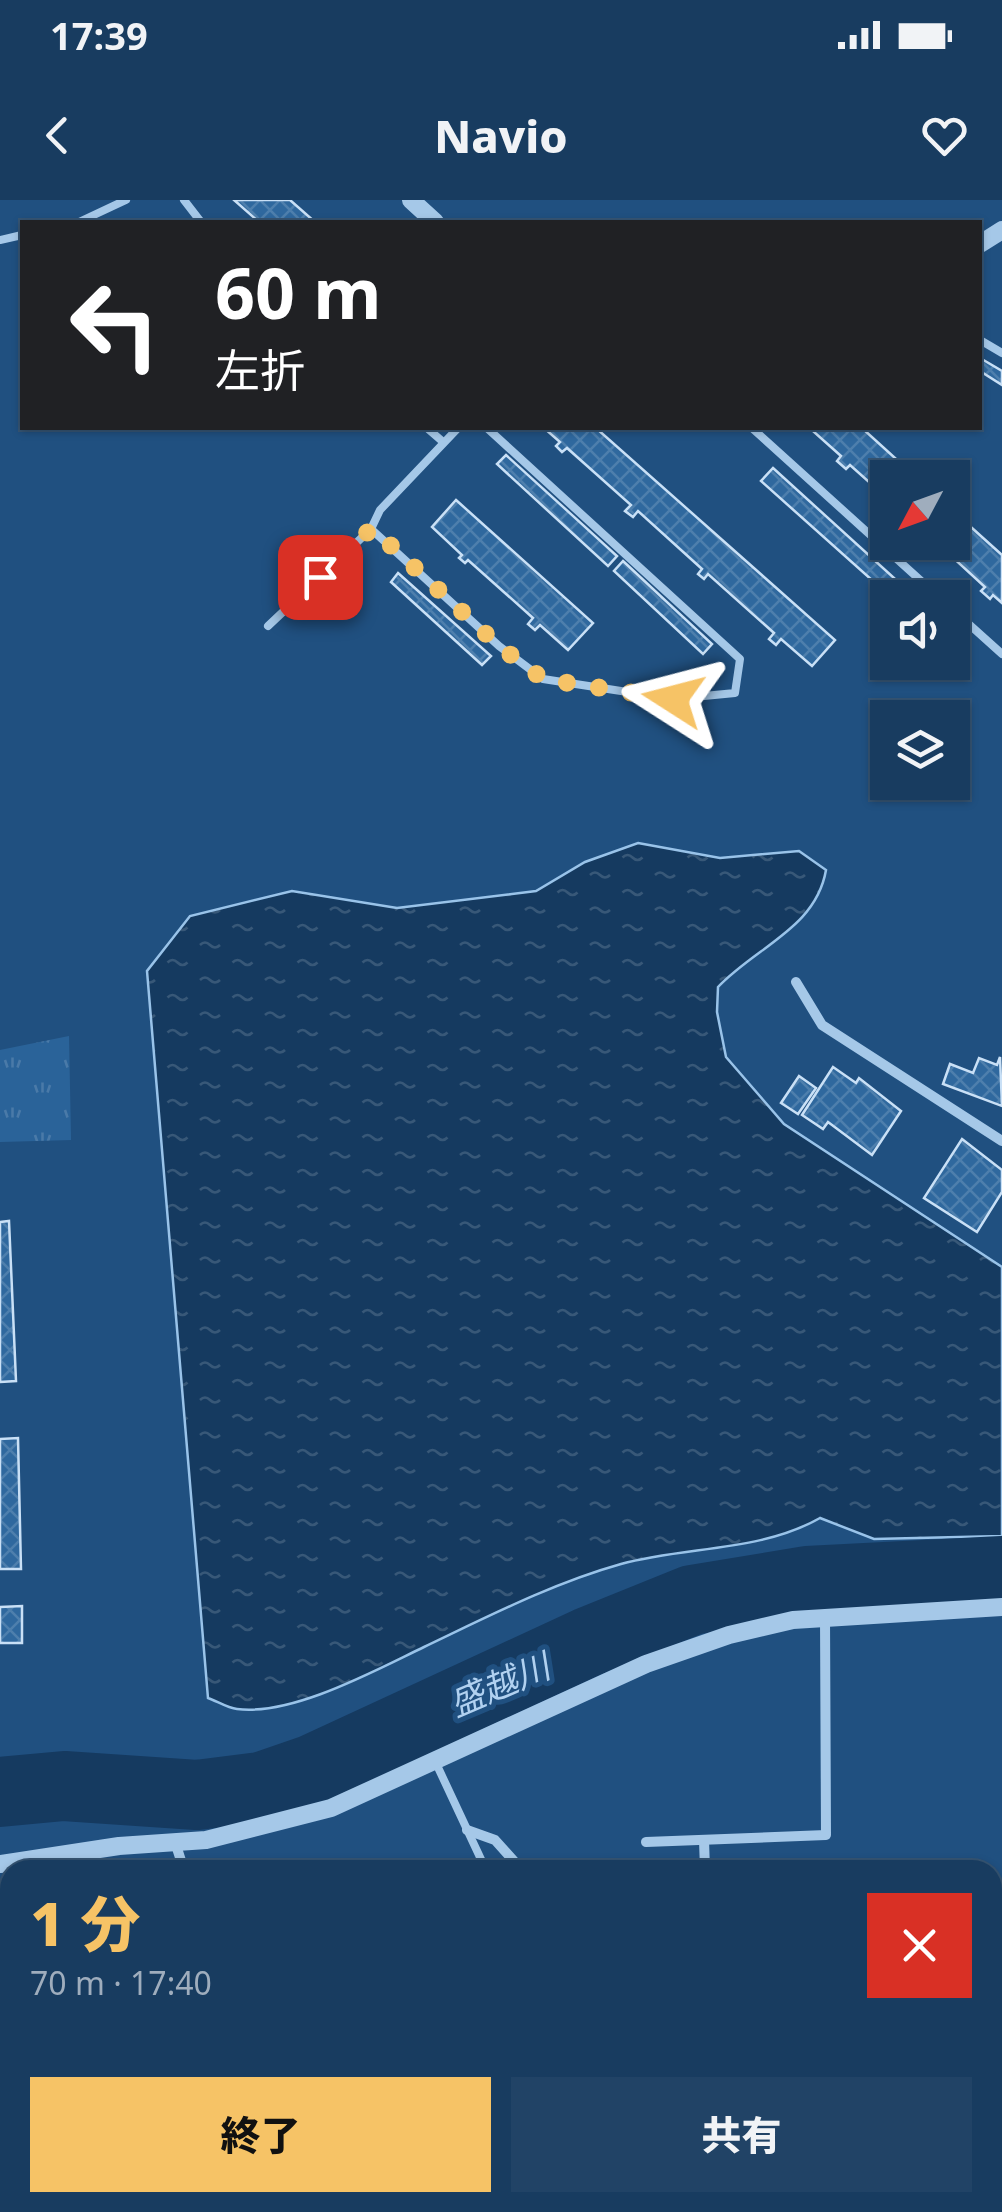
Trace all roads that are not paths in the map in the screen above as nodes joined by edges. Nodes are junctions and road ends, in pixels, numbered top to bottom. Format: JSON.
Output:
{"nodes":[{"id":1,"x":126,"y":200,"type":"edge"},
{"id":2,"x":184,"y":200,"type":"edge"},
{"id":3,"x":412,"y":200,"type":"edge"},
{"id":4,"x":83,"y":220,"type":"edge"},
{"id":5,"x":199,"y":220,"type":"edge"},
{"id":6,"x":433,"y":220,"type":"edge"},
{"id":7,"x":429,"y":430,"type":"edge"},
{"id":8,"x":456,"y":430,"type":"edge"},
{"id":9,"x":489,"y":430,"type":"edge"},
{"id":10,"x":754,"y":430,"type":"edge"},
{"id":11,"x":442,"y":441,"type":"junction"},
{"id":12,"x":372,"y":528,"type":"junction"},
{"id":13,"x":920,"y":580,"type":"edge"},
{"id":14,"x":970,"y":625,"type":"edge"},
{"id":15,"x":268,"y":626,"type":"dead end"},
{"id":16,"x":1002,"y":654,"type":"edge"},
{"id":17,"x":796,"y":982,"type":"dead end"},
{"id":18,"x":1002,"y":1141,"type":"edge"},
{"id":19,"x":1002,"y":1607,"type":"edge"},
{"id":20,"x":825,"y":1617,"type":"junction"},
{"id":21,"x":434,"y":1761,"type":"junction"},
{"id":22,"x":467,"y":1830,"type":"junction"},
{"id":23,"x":704,"y":1840,"type":"junction"},
{"id":24,"x":175,"y":1842,"type":"junction"},
{"id":25,"x":646,"y":1842,"type":"dead end"},
{"id":26,"x":32,"y":1860,"type":"edge"},
{"id":27,"x":181,"y":1860,"type":"edge"},
{"id":28,"x":481,"y":1860,"type":"edge"},
{"id":29,"x":513,"y":1860,"type":"edge"},
{"id":30,"x":705,"y":1860,"type":"edge"}],
"edges":[{"from":1,"to":4,"type":"lane"},
{"from":2,"to":5,"type":"lane"},
{"from":3,"to":6,"type":"street"},
{"from":7,"to":11,"type":"lane"},
{"from":8,"to":11,"type":"lane"},
{"from":9,"to":12,"type":"lane"},
{"from":10,"to":13,"type":"lane"},
{"from":11,"to":12,"type":"lane"},
{"from":12,"to":15,"type":"lane"},
{"from":14,"to":16,"type":"lane"},
{"from":17,"to":18,"type":"street"},
{"from":19,"to":20,"type":"street"},
{"from":20,"to":21,"type":"street"},
{"from":20,"to":23,"type":"street"},
{"from":21,"to":22,"type":"lane"},
{"from":21,"to":24,"type":"street"},
{"from":22,"to":28,"type":"lane"},
{"from":22,"to":29,"type":"street"},
{"from":23,"to":25,"type":"street"},
{"from":23,"to":30,"type":"street"},
{"from":24,"to":26,"type":"street"},
{"from":24,"to":27,"type":"street"}]}
